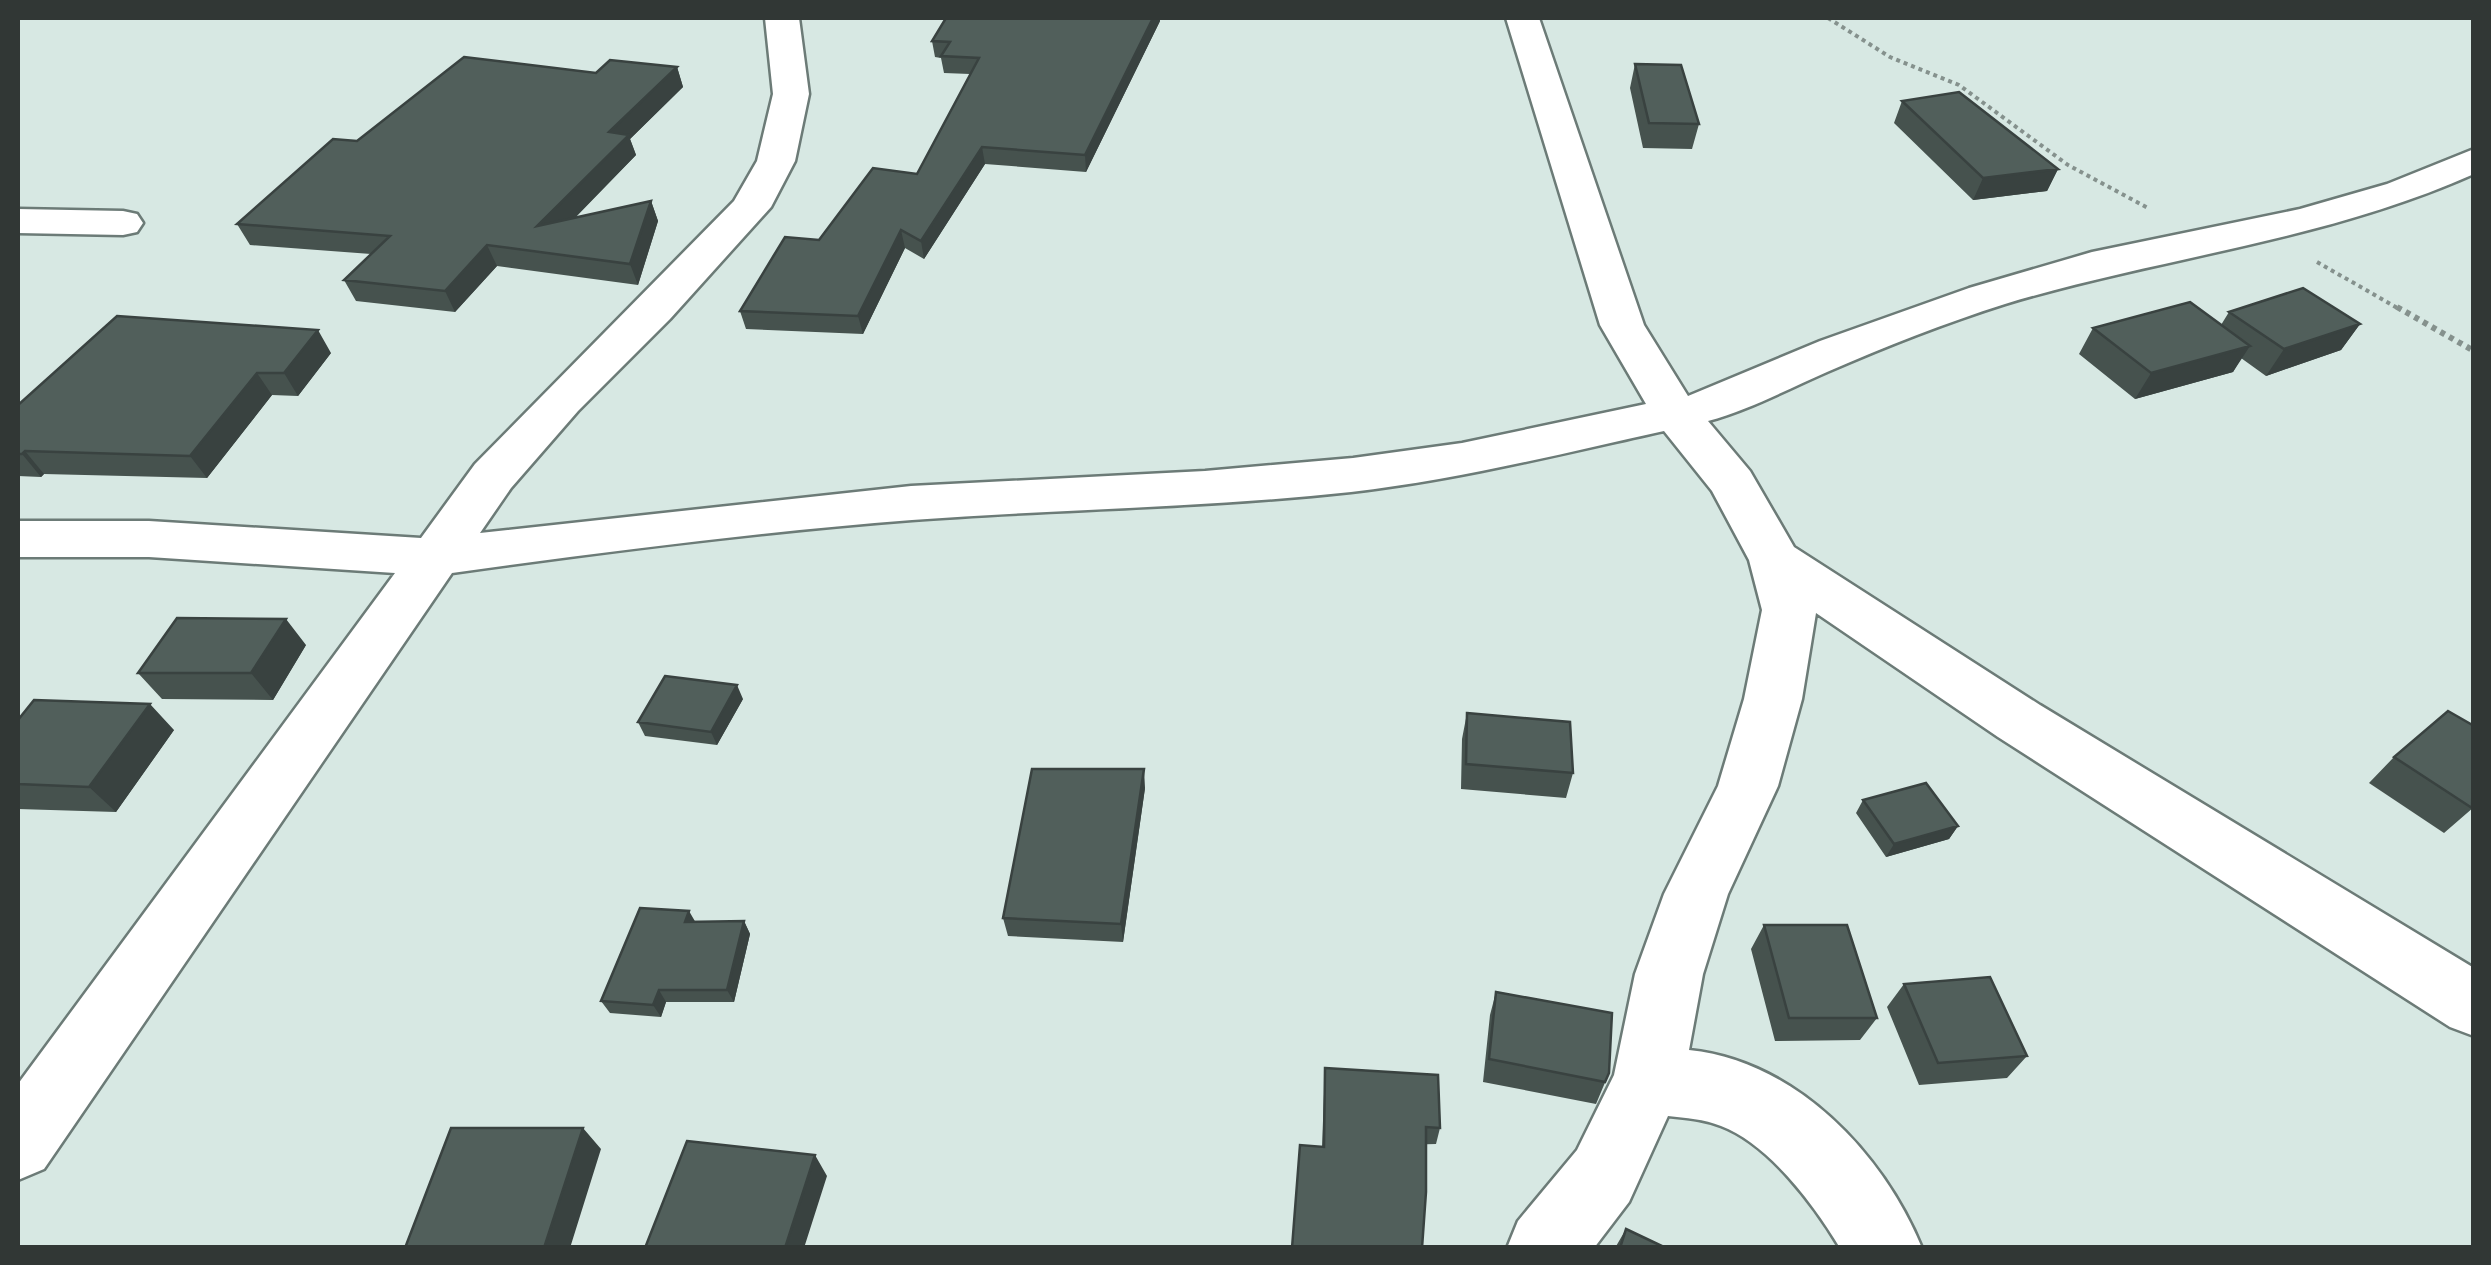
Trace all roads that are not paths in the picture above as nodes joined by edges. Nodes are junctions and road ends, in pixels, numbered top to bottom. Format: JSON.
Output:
{"nodes":[{"id":1,"x":782,"y":18,"type":"edge"},
{"id":2,"x":1522,"y":18,"type":"edge"},
{"id":3,"x":2474,"y":160,"type":"edge"},
{"id":4,"x":18,"y":221,"type":"edge"},
{"id":5,"x":124,"y":223,"type":"dead end"},
{"id":6,"x":1675,"y":413,"type":"junction"},
{"id":7,"x":18,"y":539,"type":"edge"},
{"id":8,"x":436,"y":557,"type":"junction"},
{"id":9,"x":1774,"y":560,"type":"junction"},
{"id":10,"x":2474,"y":1005,"type":"edge"},
{"id":11,"x":1648,"y":1080,"type":"junction"},
{"id":12,"x":18,"y":1144,"type":"edge"},
{"id":13,"x":1546,"y":1248,"type":"edge"},
{"id":14,"x":1884,"y":1248,"type":"edge"}],
"edges":[{"from":1,"to":8,"type":"street"},
{"from":2,"to":6,"type":"street"},
{"from":3,"to":6,"type":"street"},
{"from":4,"to":5,"type":"street"},
{"from":6,"to":8,"type":"street"},
{"from":6,"to":9,"type":"street"},
{"from":7,"to":8,"type":"street"},
{"from":8,"to":12,"type":"street"},
{"from":9,"to":10,"type":"street"},
{"from":9,"to":11,"type":"street"},
{"from":11,"to":13,"type":"street"},
{"from":11,"to":14,"type":"street"}]}
